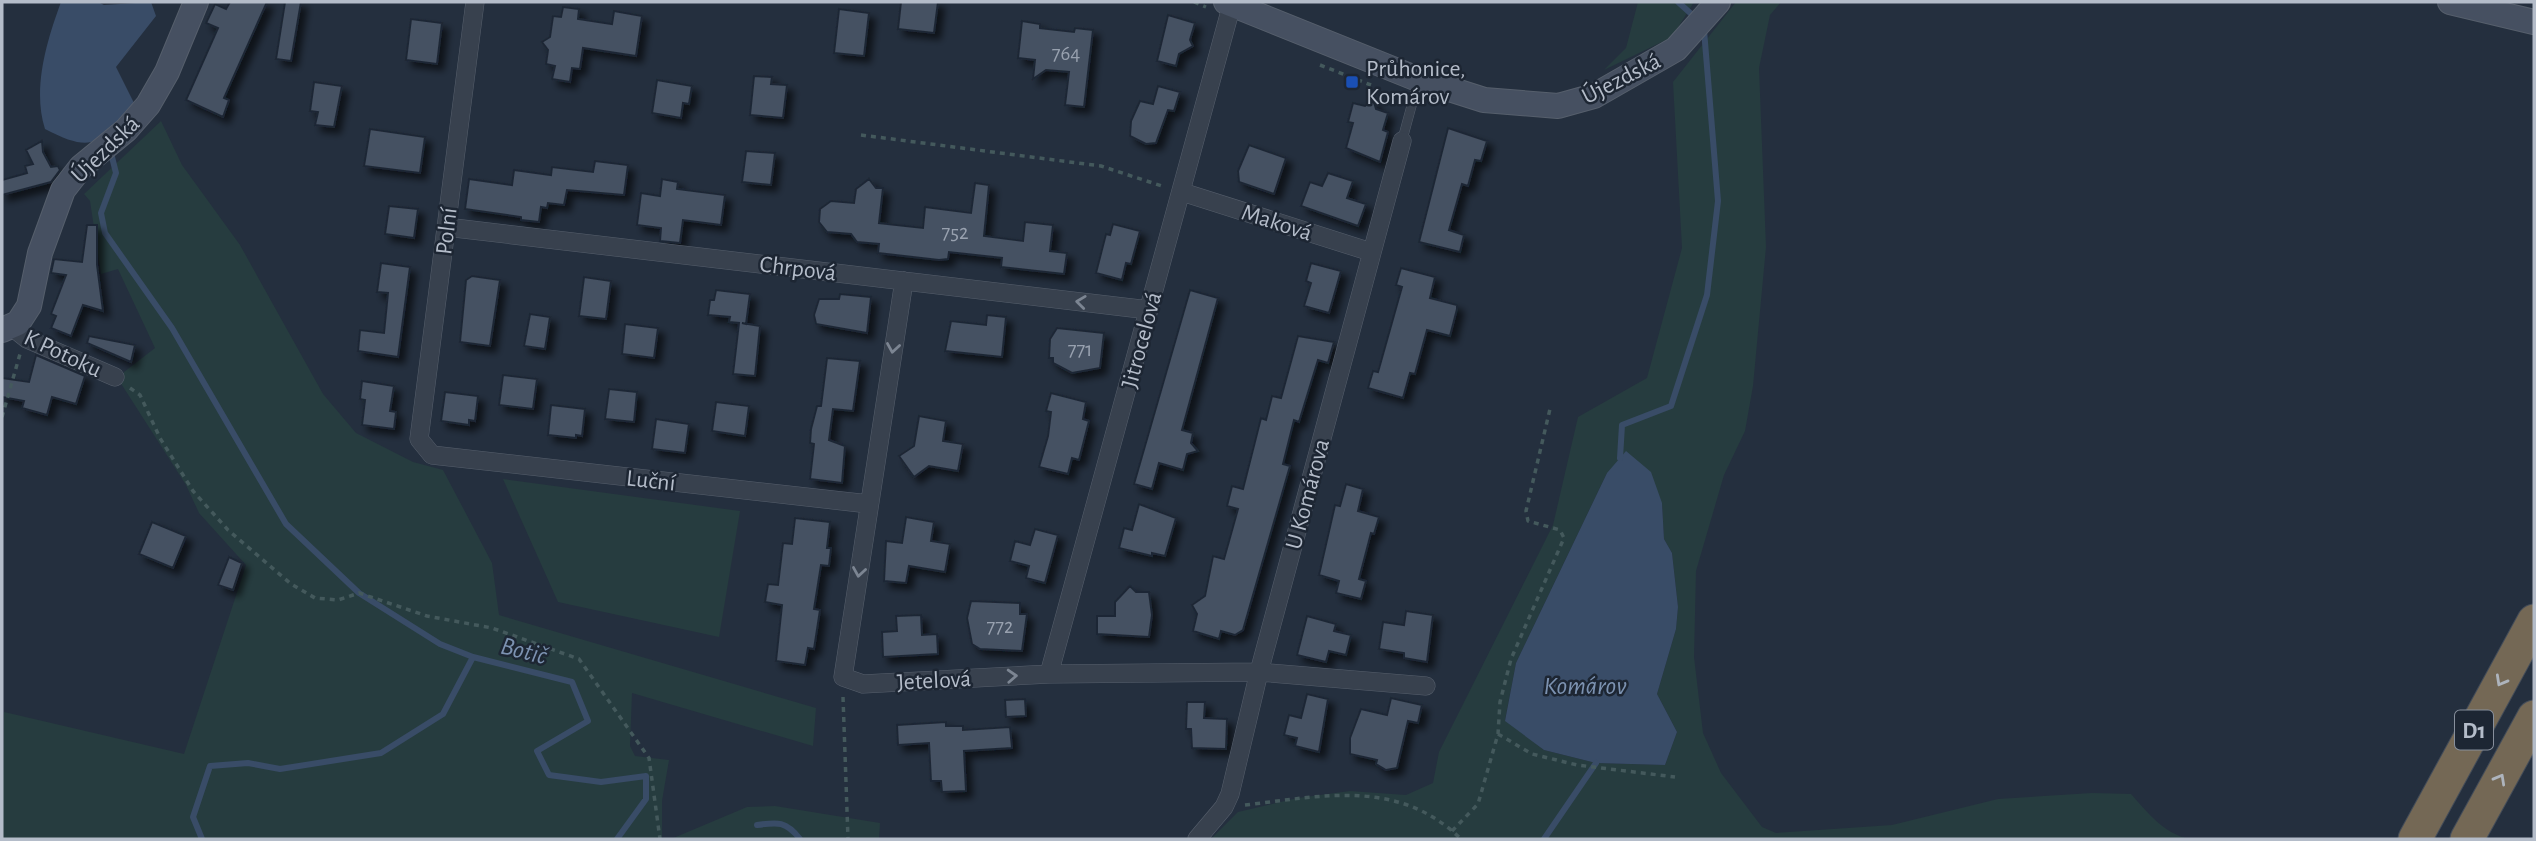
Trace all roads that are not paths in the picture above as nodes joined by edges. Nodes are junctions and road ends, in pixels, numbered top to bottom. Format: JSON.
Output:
{"nodes":[{"id":1,"x":195,"y":2,"type":"edge"},
{"id":2,"x":475,"y":2,"type":"edge"},
{"id":3,"x":1718,"y":2,"type":"edge"},
{"id":4,"x":2450,"y":2,"type":"edge"},
{"id":5,"x":1229,"y":3,"type":"edge"},
{"id":6,"x":2534,"y":22,"type":"edge"},
{"id":7,"x":1419,"y":79,"type":"junction"},
{"id":8,"x":1402,"y":141,"type":"joint"},
{"id":9,"x":1182,"y":192,"type":"junction"},
{"id":10,"x":446,"y":227,"type":"junction"},
{"id":11,"x":1371,"y":252,"type":"junction"},
{"id":12,"x":904,"y":281,"type":"junction"},
{"id":13,"x":1149,"y":310,"type":"junction"},
{"id":14,"x":7,"y":329,"type":"edge"},
{"id":15,"x":115,"y":377,"type":"road end"},
{"id":16,"x":432,"y":455,"type":"joint"},
{"id":17,"x":869,"y":504,"type":"junction"},
{"id":18,"x":2534,"y":621,"type":"edge"},
{"id":19,"x":1259,"y":672,"type":"junction"},
{"id":20,"x":1049,"y":674,"type":"junction"},
{"id":21,"x":1426,"y":686,"type":"dead end"},
{"id":22,"x":2534,"y":717,"type":"edge"},
{"id":23,"x":1197,"y":839,"type":"edge"},
{"id":24,"x":2414,"y":839,"type":"edge"},
{"id":25,"x":2467,"y":839,"type":"edge"}],
"edges":[{"from":1,"to":14,"type":"street","name":"Újezdská"},
{"from":2,"to":10,"type":"street","name":"Polní"},
{"from":3,"to":7,"type":"street","name":"Újezdská"},
{"from":4,"to":6,"type":"street"},
{"from":5,"to":7,"type":"street","name":"Újezdská"},
{"from":5,"to":9,"type":"street","name":"Jitrocelová"},
{"from":7,"to":8,"type":"lane"},
{"from":8,"to":11,"type":"street","name":"U Komárova"},
{"from":9,"to":11,"type":"street","name":"Maková"},
{"from":9,"to":13,"type":"street","name":"Jitrocelová"},
{"from":10,"to":12,"type":"street","name":"Chrpová"},
{"from":10,"to":16,"type":"street","name":"Polní"},
{"from":11,"to":19,"type":"street","name":"U Komárova"},
{"from":13,"to":12,"type":"street","name":"Chrpová","one_way":true},
{"from":12,"to":17,"type":"street","one_way":true},
{"from":13,"to":20,"type":"street","name":"Jitrocelová"},
{"from":14,"to":15,"type":"street","name":"K Potoku"},
{"from":16,"to":17,"type":"street","name":"Luční"},
{"from":17,"to":20,"type":"street","name":"Jetelová","one_way":true},
{"from":18,"to":24,"type":"highway","number":"D1","one_way":true},
{"from":19,"to":20,"type":"street","name":"Jetelová"},
{"from":19,"to":21,"type":"street","name":"Jetelová"},
{"from":19,"to":23,"type":"street","name":"U Komárova"},
{"from":25,"to":22,"type":"highway","number":"D1","one_way":true}]}
